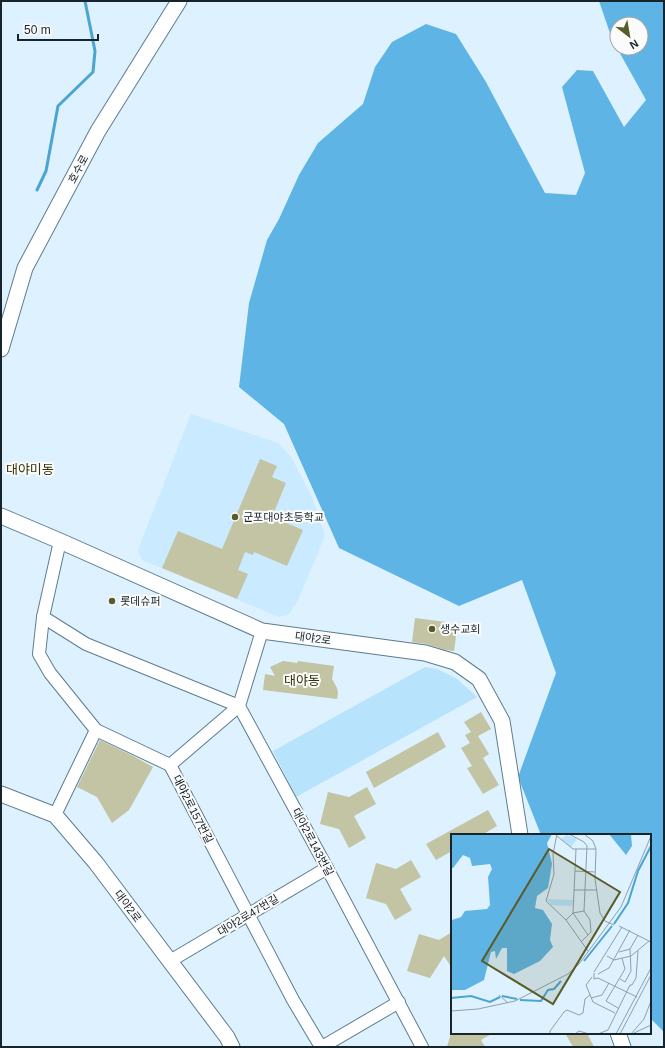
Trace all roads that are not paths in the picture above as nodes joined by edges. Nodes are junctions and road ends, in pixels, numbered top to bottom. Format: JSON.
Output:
{"nodes":[{"id":1,"x":179,"y":1,"type":"edge"},
{"id":2,"x":1,"y":349,"type":"edge"},
{"id":3,"x":1,"y":516,"type":"edge"},
{"id":4,"x":60,"y":541,"type":"junction"},
{"id":5,"x":43,"y":617,"type":"junction"},
{"id":6,"x":262,"y":631,"type":"junction"},
{"id":7,"x":239,"y":706,"type":"junction"},
{"id":8,"x":96,"y":730,"type":"junction"},
{"id":9,"x":170,"y":765,"type":"junction"},
{"id":10,"x":1,"y":794,"type":"edge"},
{"id":11,"x":55,"y":815,"type":"junction"},
{"id":12,"x":520,"y":834,"type":"edge"},
{"id":13,"x":327,"y":868,"type":"junction"},
{"id":14,"x":248,"y":914,"type":"junction"},
{"id":15,"x":170,"y":961,"type":"junction"},
{"id":16,"x":399,"y":1002,"type":"junction"},
{"id":17,"x":618,"y":1034,"type":"edge"},
{"id":18,"x":232,"y":1047,"type":"edge"},
{"id":19,"x":322,"y":1047,"type":"edge"},
{"id":20,"x":422,"y":1047,"type":"edge"},
{"id":21,"x":623,"y":1047,"type":"edge"}],
"edges":[{"from":1,"to":2,"type":"street","name":"호수로"},
{"from":3,"to":4,"type":"street","name":"대야2로"},
{"from":4,"to":5,"type":"street","name":"대야2로157번길"},
{"from":4,"to":6,"type":"street","name":"대야2로"},
{"from":5,"to":7,"type":"street"},
{"from":5,"to":8,"type":"street","name":"대야2로157번길"},
{"from":6,"to":7,"type":"street"},
{"from":6,"to":12,"type":"street","name":"대야2로"},
{"from":7,"to":9,"type":"street"},
{"from":7,"to":13,"type":"street","name":"대야2로143번길"},
{"from":8,"to":9,"type":"street","name":"대야2로157번길"},
{"from":8,"to":11,"type":"street"},
{"from":9,"to":14,"type":"street","name":"대야2로157번길"},
{"from":10,"to":11,"type":"street","name":"대야2로"},
{"from":11,"to":15,"type":"street","name":"대야2로"},
{"from":13,"to":14,"type":"street","name":"대야2로47번길"},
{"from":13,"to":16,"type":"street","name":"대야2로143번길"},
{"from":14,"to":15,"type":"street","name":"대야2로47번길"},
{"from":14,"to":19,"type":"street","name":"대야2로157번길"},
{"from":15,"to":18,"type":"street","name":"대야2로"},
{"from":16,"to":19,"type":"street"},
{"from":16,"to":20,"type":"street","name":"대야2로143번길"},
{"from":17,"to":21,"type":"street"}]}
